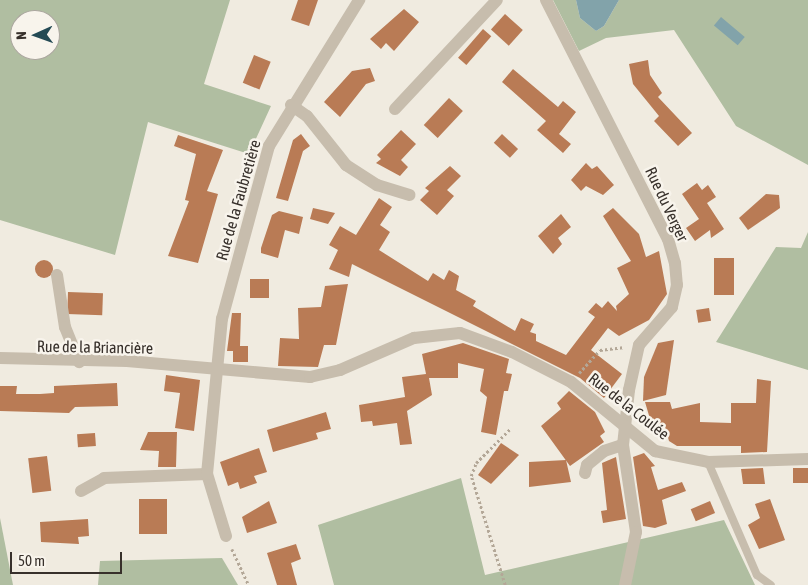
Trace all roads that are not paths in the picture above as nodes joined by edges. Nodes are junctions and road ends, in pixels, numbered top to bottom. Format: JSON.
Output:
{"nodes":[{"id":1,"x":359,"y":0,"type":"edge"},
{"id":2,"x":497,"y":0,"type":"edge"},
{"id":3,"x":546,"y":0,"type":"edge"},
{"id":4,"x":291,"y":105,"type":"junction"},
{"id":5,"x":395,"y":109,"type":"dead end"},
{"id":6,"x":409,"y":195,"type":"dead end"},
{"id":7,"x":57,"y":275,"type":"dead end"},
{"id":8,"x":0,"y":358,"type":"edge"},
{"id":9,"x":79,"y":362,"type":"junction"},
{"id":10,"x":340,"y":370,"type":"joint"},
{"id":11,"x":219,"y":371,"type":"junction"},
{"id":12,"x":627,"y":428,"type":"junction"},
{"id":13,"x":623,"y":445,"type":"junction"},
{"id":14,"x":808,"y":458,"type":"edge"},
{"id":15,"x":708,"y":462,"type":"junction"},
{"id":16,"x":585,"y":473,"type":"dead end"},
{"id":17,"x":207,"y":474,"type":"junction"},
{"id":18,"x":81,"y":491,"type":"dead end"},
{"id":19,"x":226,"y":536,"type":"road end"},
{"id":20,"x":625,"y":585,"type":"edge"},
{"id":21,"x":771,"y":585,"type":"edge"}],
"edges":[{"from":1,"to":4,"type":"street","name":"Rue de la Faubretière"},
{"from":2,"to":5,"type":"street"},
{"from":3,"to":12,"type":"street","name":"Rue du Verger"},
{"from":4,"to":6,"type":"street"},
{"from":4,"to":11,"type":"street","name":"Rue de la Faubretière"},
{"from":7,"to":9,"type":"street"},
{"from":8,"to":9,"type":"street","name":"Rue de la Briancière"},
{"from":9,"to":11,"type":"street","name":"Rue de la Briancière"},
{"from":10,"to":11,"type":"street","name":"Rue de la Briancière"},
{"from":10,"to":12,"type":"street","name":"Rue de la Coulée"},
{"from":11,"to":17,"type":"street","name":"Rue de la Faubretière"},
{"from":12,"to":13,"type":"street","name":"Rue du Verger"},
{"from":12,"to":15,"type":"street","name":"Rue de la Coulée"},
{"from":13,"to":16,"type":"street"},
{"from":13,"to":20,"type":"street"},
{"from":14,"to":15,"type":"street","name":"Rue de la Coulée"},
{"from":15,"to":21,"type":"lane"},
{"from":17,"to":18,"type":"street"},
{"from":17,"to":19,"type":"street","name":"Rue de la Faubretière"}]}
